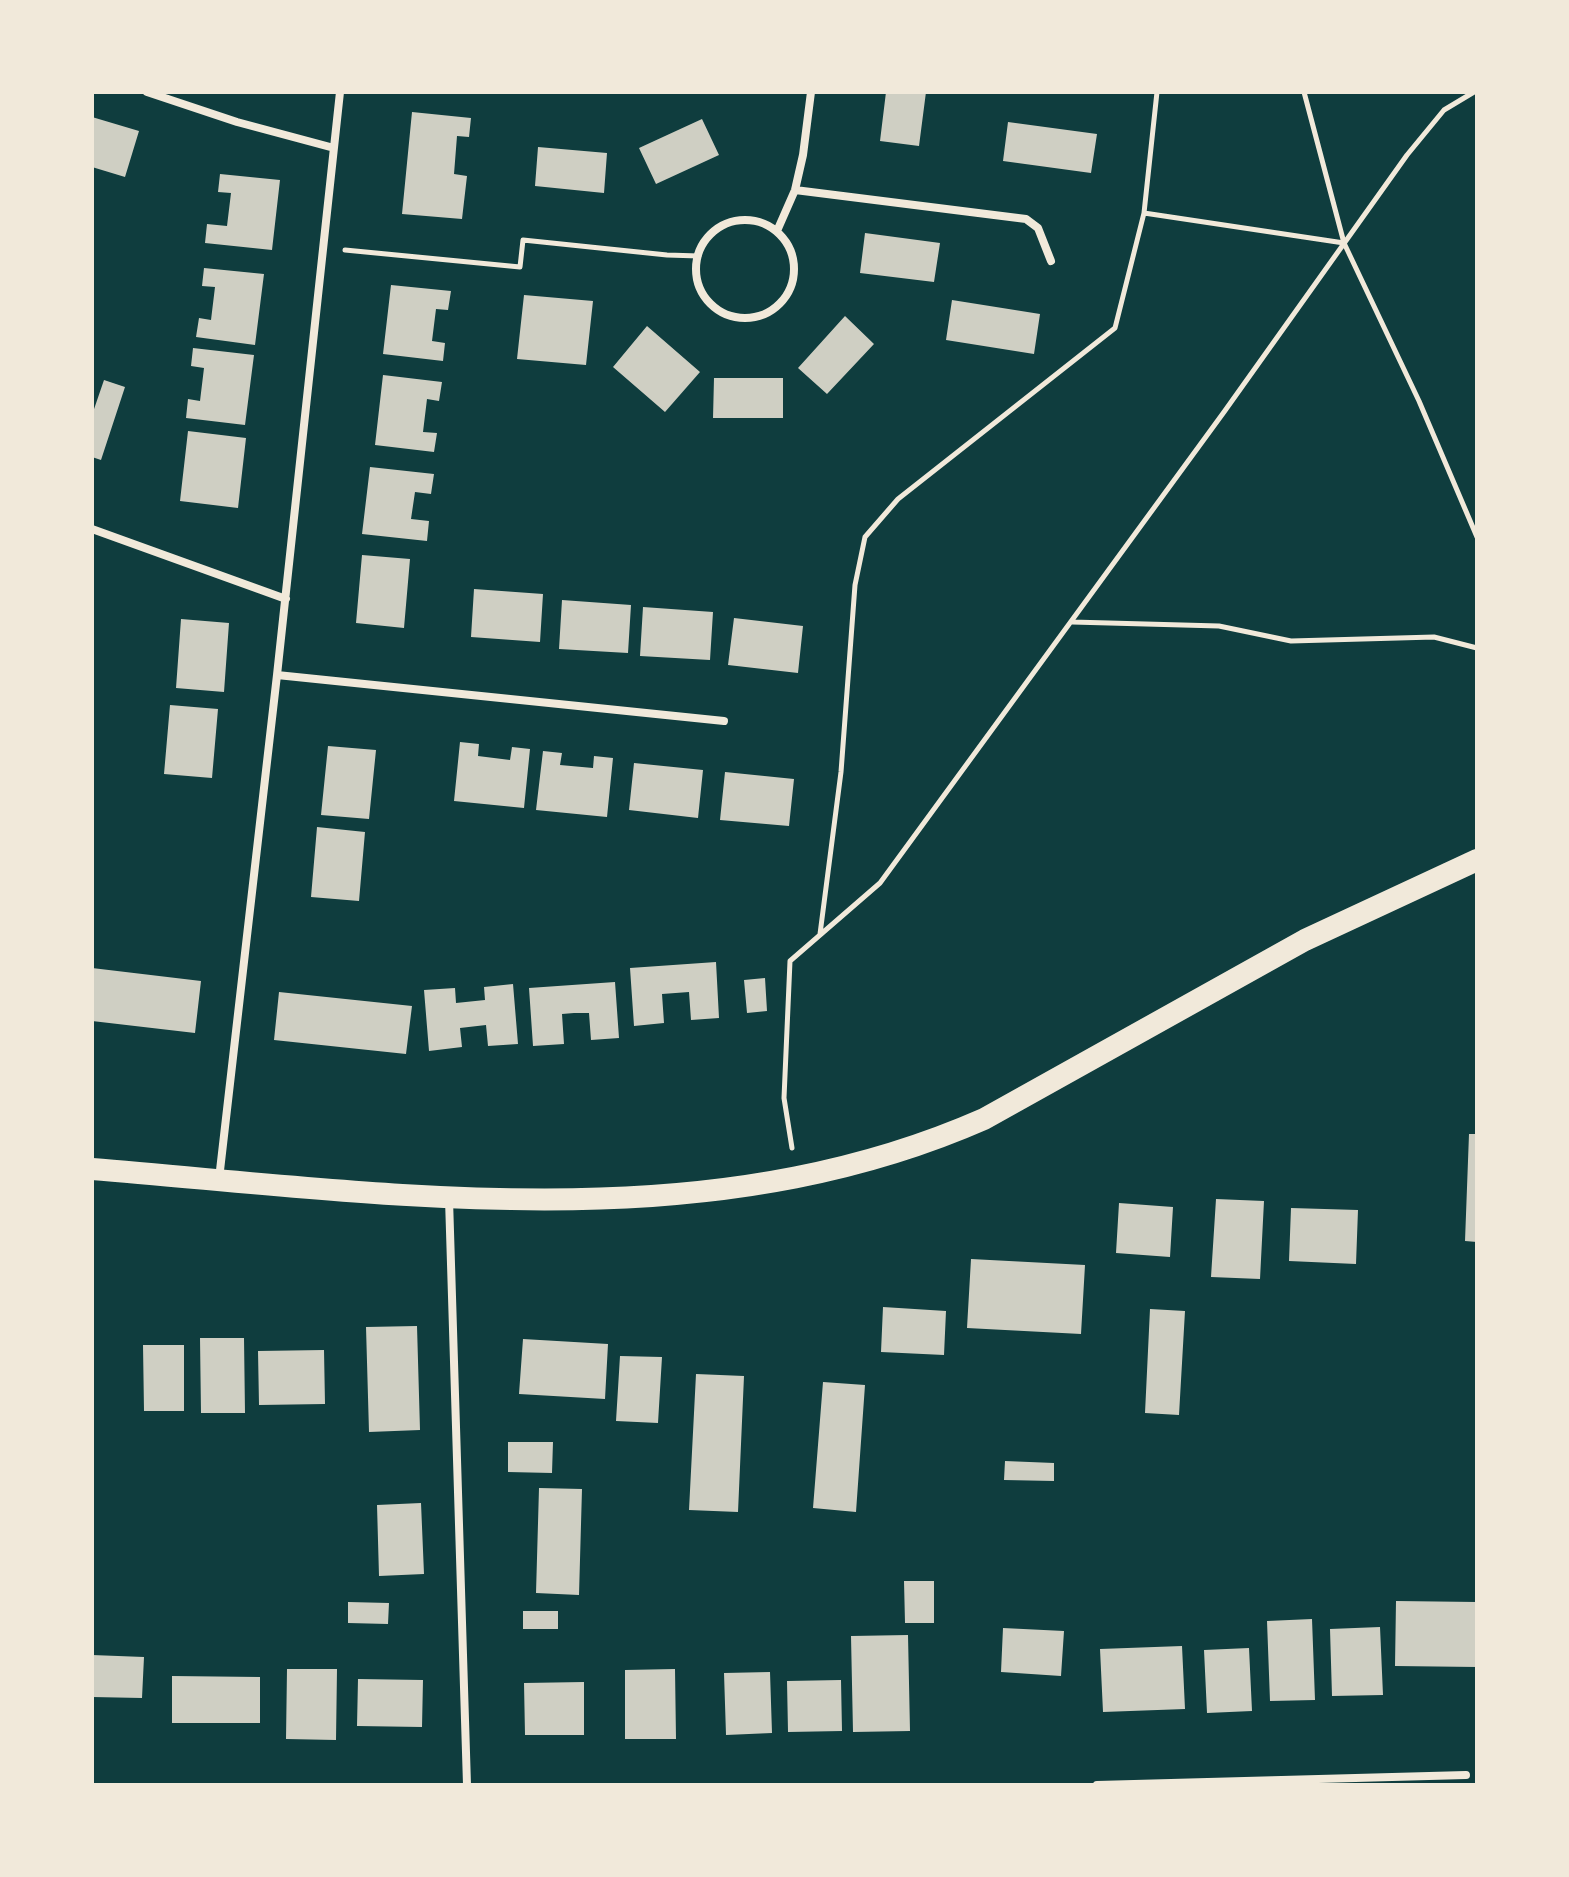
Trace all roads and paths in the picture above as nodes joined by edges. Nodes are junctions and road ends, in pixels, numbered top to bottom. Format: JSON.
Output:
{"nodes":[{"id":1,"x":147,"y":92,"type":"edge"},
{"id":2,"x":340,"y":92,"type":"edge"},
{"id":3,"x":811,"y":92,"type":"edge"},
{"id":4,"x":1157,"y":92,"type":"edge"},
{"id":5,"x":1304,"y":92,"type":"edge"},
{"id":6,"x":1474,"y":92,"type":"edge"},
{"id":7,"x":334,"y":148,"type":"junction"},
{"id":8,"x":795,"y":190,"type":"junction"},
{"id":9,"x":1144,"y":213,"type":"junction"},
{"id":10,"x":777,"y":231,"type":"junction"},
{"id":11,"x":1344,"y":243,"type":"junction"},
{"id":12,"x":324,"y":248,"type":"junction"},
{"id":13,"x":699,"y":256,"type":"junction"},
{"id":14,"x":1051,"y":261,"type":"dead end"},
{"id":15,"x":92,"y":529,"type":"edge"},
{"id":16,"x":1477,"y":537,"type":"edge"},
{"id":17,"x":286,"y":599,"type":"junction"},
{"id":18,"x":1071,"y":622,"type":"junction"},
{"id":19,"x":1477,"y":648,"type":"edge"},
{"id":20,"x":277,"y":675,"type":"junction"},
{"id":21,"x":724,"y":721,"type":"dead end"},
{"id":22,"x":1477,"y":860,"type":"edge"},
{"id":23,"x":820,"y":935,"type":"junction"},
{"id":24,"x":92,"y":1169,"type":"edge"},
{"id":25,"x":796,"y":1178,"type":"junction"},
{"id":26,"x":219,"y":1179,"type":"junction"},
{"id":27,"x":449,"y":1199,"type":"junction"},
{"id":28,"x":1466,"y":1775,"type":"dead end"},
{"id":29,"x":467,"y":1785,"type":"edge"},
{"id":30,"x":1097,"y":1785,"type":"edge"}],
"edges":[{"from":1,"to":7,"type":"street"},
{"from":2,"to":7,"type":"street"},
{"from":3,"to":8,"type":"street"},
{"from":4,"to":9,"type":"path"},
{"from":5,"to":11,"type":"path"},
{"from":6,"to":11,"type":"path"},
{"from":7,"to":12,"type":"street"},
{"from":8,"to":10,"type":"street"},
{"from":8,"to":14,"type":"street"},
{"from":9,"to":11,"type":"path"},
{"from":9,"to":23,"type":"path"},
{"from":10,"to":13,"type":"street"},
{"from":10,"to":13,"type":"street"},
{"from":11,"to":16,"type":"path"},
{"from":11,"to":18,"type":"path"},
{"from":12,"to":13,"type":"path"},
{"from":12,"to":17,"type":"street"},
{"from":15,"to":17,"type":"street"},
{"from":17,"to":20,"type":"street"},
{"from":18,"to":19,"type":"path"},
{"from":18,"to":23,"type":"path"},
{"from":20,"to":21,"type":"street"},
{"from":20,"to":26,"type":"street"},
{"from":22,"to":25,"type":"highway"},
{"from":23,"to":25,"type":"path"},
{"from":24,"to":26,"type":"highway"},
{"from":25,"to":27,"type":"highway"},
{"from":26,"to":27,"type":"highway"},
{"from":27,"to":29,"type":"street"},
{"from":28,"to":30,"type":"street"}]}
